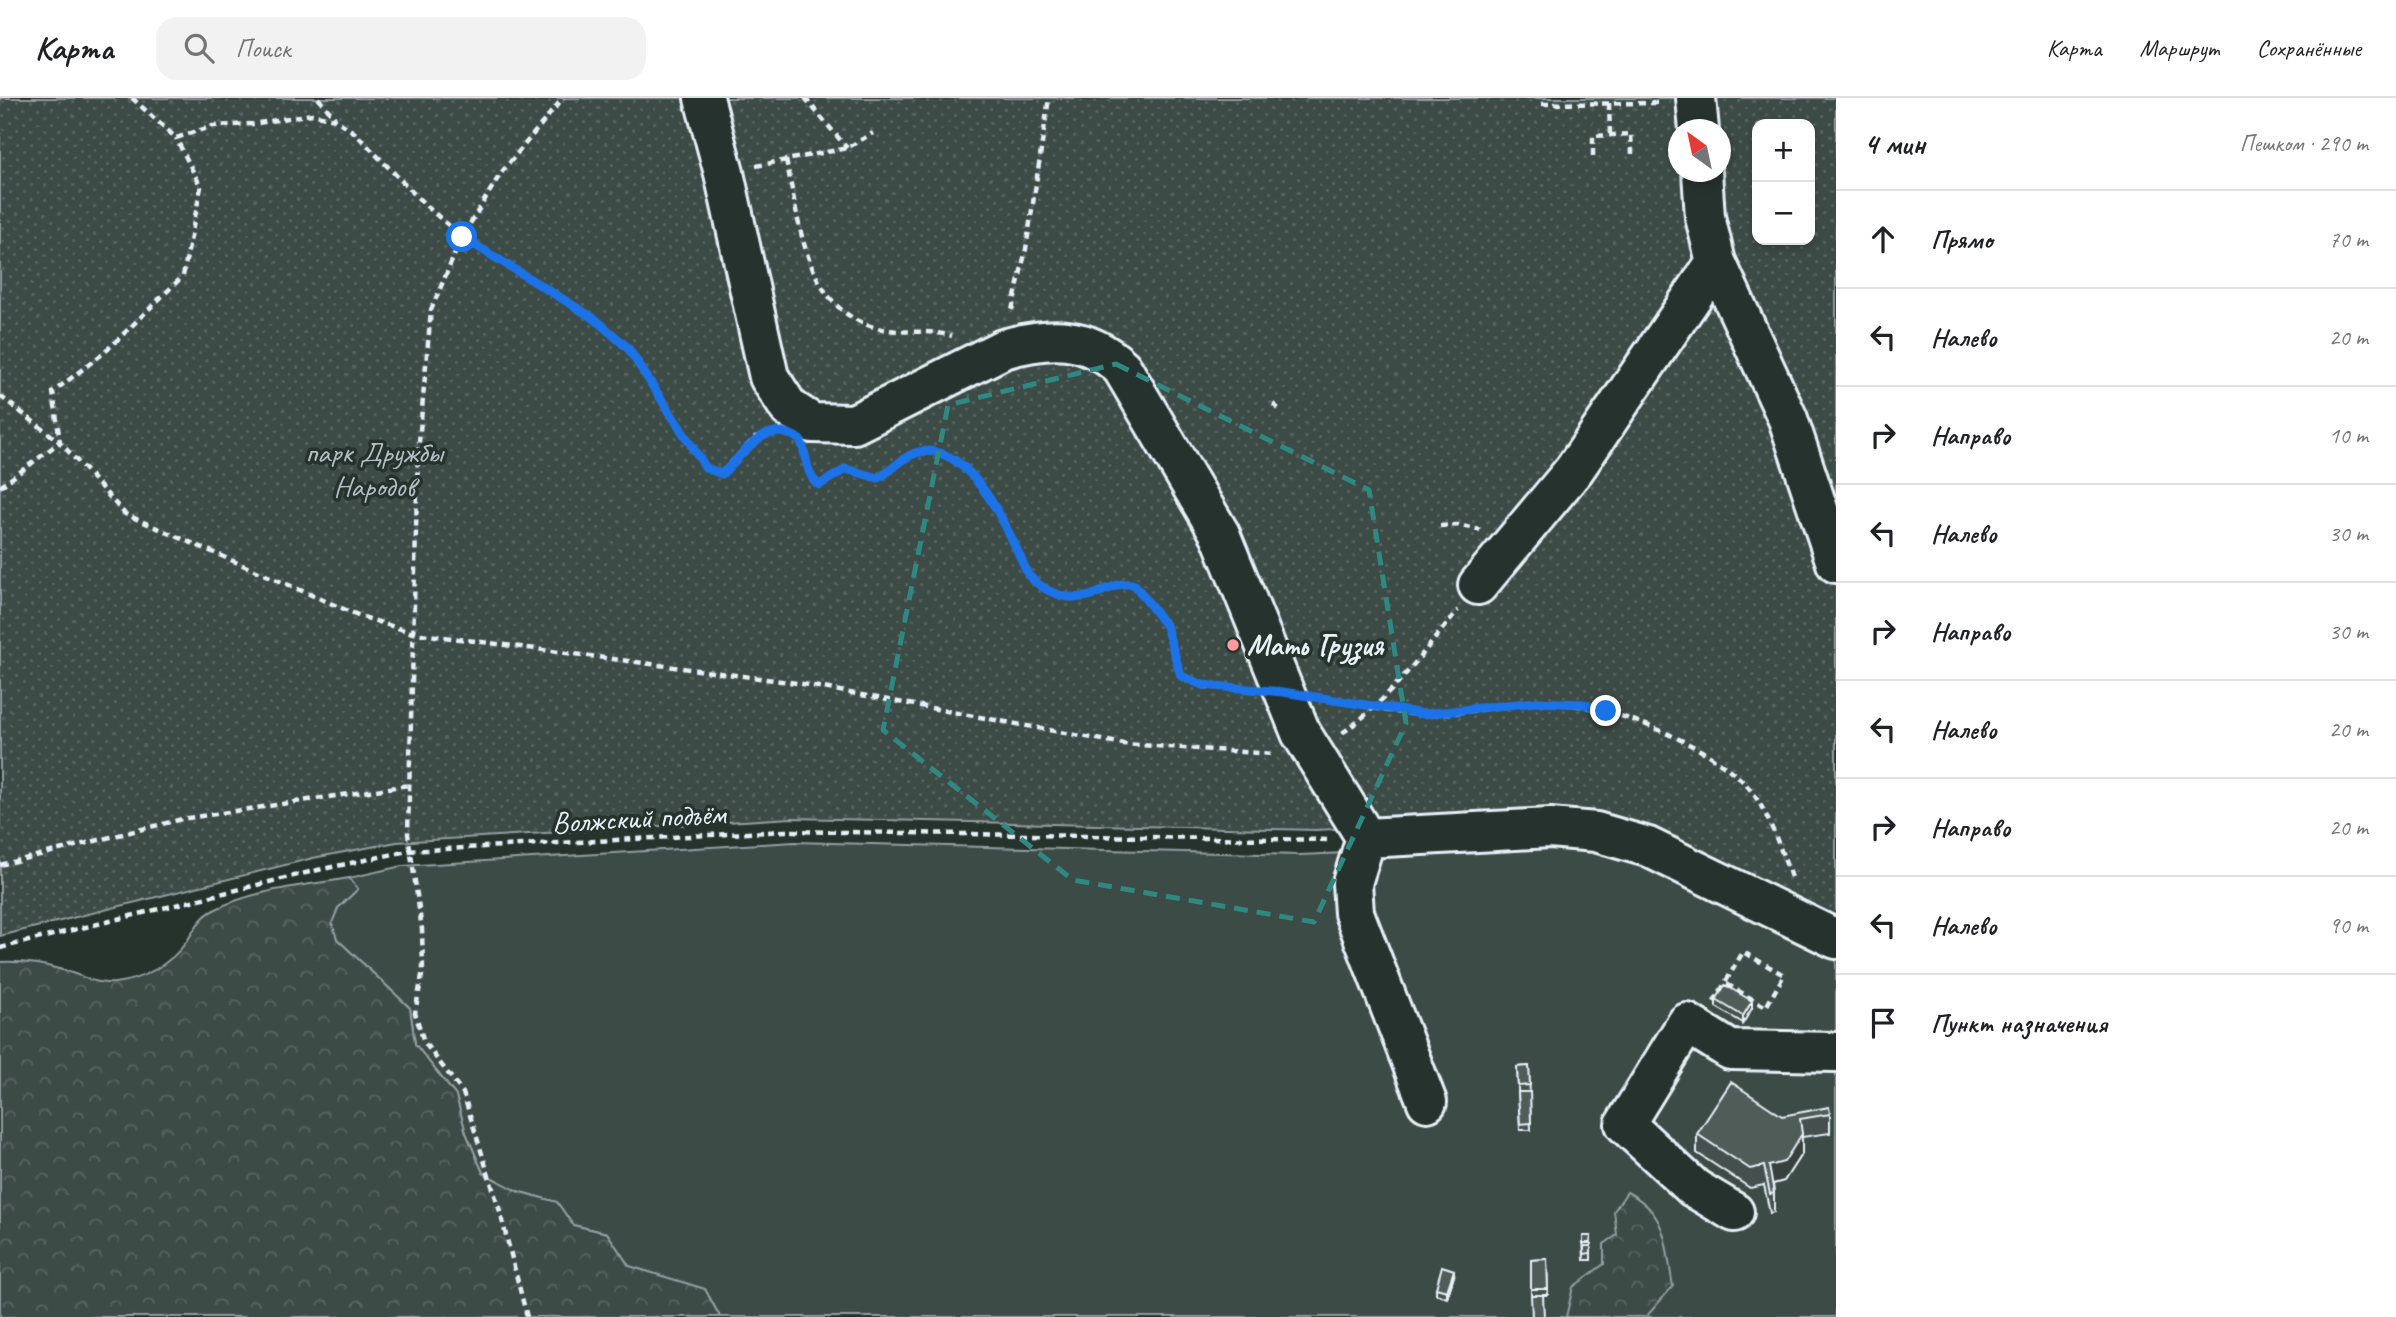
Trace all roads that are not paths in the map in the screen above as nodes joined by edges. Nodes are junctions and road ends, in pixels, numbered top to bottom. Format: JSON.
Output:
{"nodes":[{"id":1,"x":704,"y":98,"type":"edge"},
{"id":2,"x":1702,"y":182,"type":"edge"},
{"id":3,"x":1716,"y":262,"type":"junction"},
{"id":4,"x":1836,"y":563,"type":"edge"},
{"id":5,"x":1478,"y":584,"type":"road end"},
{"id":6,"x":1366,"y":838,"type":"junction"},
{"id":7,"x":1822,"y":932,"type":"edge"},
{"id":8,"x":1836,"y":1052,"type":"edge"},
{"id":9,"x":1427,"y":1102,"type":"dead end"},
{"id":10,"x":1734,"y":1212,"type":"dead end"}],
"edges":[{"from":1,"to":6,"type":"lane"},
{"from":2,"to":3,"type":"lane"},
{"from":3,"to":4,"type":"lane"},
{"from":3,"to":5,"type":"lane"},
{"from":6,"to":7,"type":"lane"},
{"from":6,"to":9,"type":"lane"},
{"from":8,"to":10,"type":"lane"}]}
